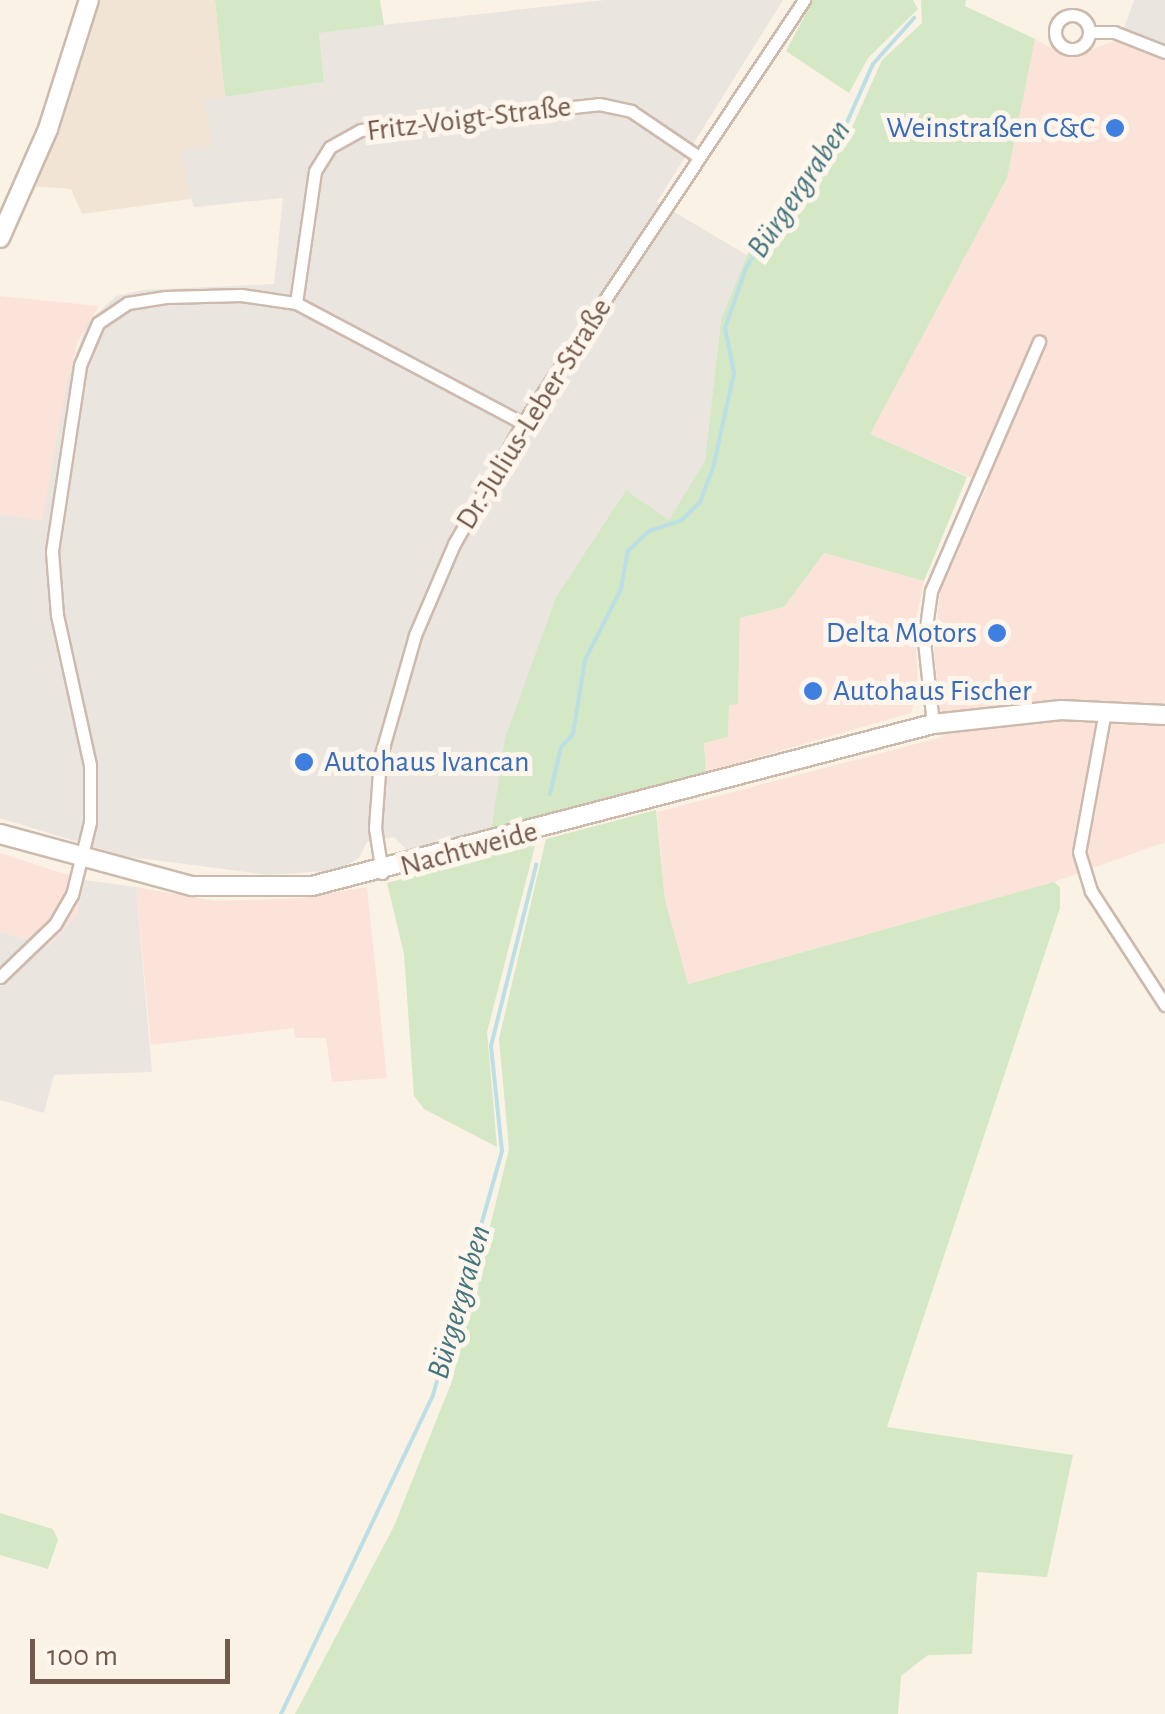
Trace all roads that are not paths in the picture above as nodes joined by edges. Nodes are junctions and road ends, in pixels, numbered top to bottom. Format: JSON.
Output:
{"nodes":[{"id":1,"x":89,"y":0,"type":"edge"},
{"id":2,"x":804,"y":0,"type":"edge"},
{"id":3,"x":1090,"y":32,"type":"dead end"},
{"id":4,"x":1165,"y":52,"type":"edge"},
{"id":5,"x":699,"y":157,"type":"junction"},
{"id":6,"x":0,"y":238,"type":"edge"},
{"id":7,"x":296,"y":303,"type":"junction"},
{"id":8,"x":1039,"y":341,"type":"dead end"},
{"id":9,"x":523,"y":423,"type":"junction"},
{"id":10,"x":1105,"y":712,"type":"junction"},
{"id":11,"x":1165,"y":716,"type":"edge"},
{"id":12,"x":932,"y":724,"type":"junction"},
{"id":13,"x":0,"y":834,"type":"edge"},
{"id":14,"x":82,"y":858,"type":"junction"},
{"id":15,"x":382,"y":873,"type":"junction"},
{"id":16,"x":0,"y":977,"type":"edge"},
{"id":17,"x":1165,"y":1005,"type":"edge"}],
"edges":[{"from":1,"to":6,"type":"street"},
{"from":2,"to":5,"type":"street","name":"Dr.-Julius-Leber-Straße"},
{"from":3,"to":4,"type":"street"},
{"from":5,"to":7,"type":"street","name":"Fritz-Voigt-Straße"},
{"from":5,"to":9,"type":"street","name":"Dr.-Julius-Leber-Straße"},
{"from":7,"to":9,"type":"street"},
{"from":7,"to":14,"type":"street"},
{"from":8,"to":12,"type":"street"},
{"from":9,"to":15,"type":"street","name":"Dr.-Julius-Leber-Straße"},
{"from":10,"to":11,"type":"street","name":"Nachtweide"},
{"from":10,"to":12,"type":"street","name":"Nachtweide"},
{"from":10,"to":17,"type":"street"},
{"from":12,"to":15,"type":"street","name":"Nachtweide"},
{"from":13,"to":14,"type":"street","name":"Nachtweide"},
{"from":14,"to":15,"type":"street","name":"Nachtweide"},
{"from":14,"to":16,"type":"street"}]}
